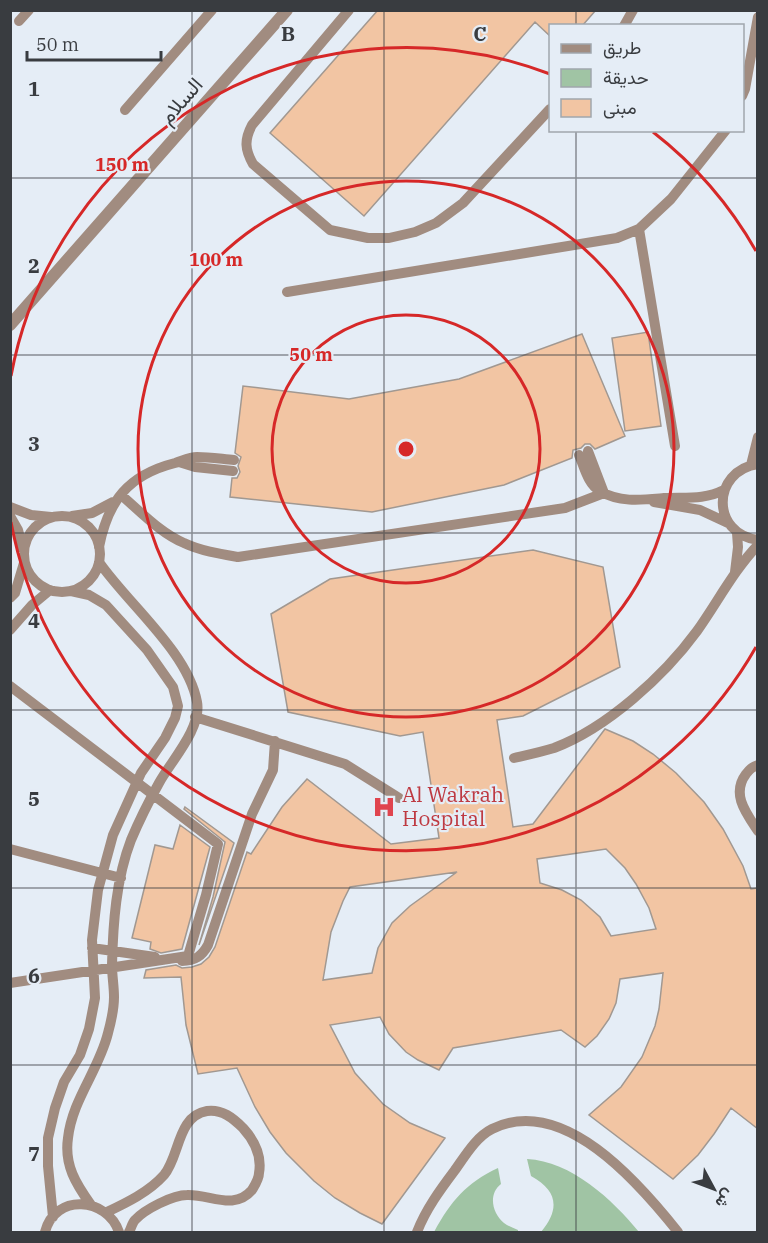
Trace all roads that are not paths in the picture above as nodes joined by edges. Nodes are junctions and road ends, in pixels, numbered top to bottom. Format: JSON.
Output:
{"nodes":[{"id":1,"x":29,"y":10,"type":"edge"},
{"id":2,"x":212,"y":10,"type":"edge"},
{"id":3,"x":286,"y":10,"type":"edge"},
{"id":4,"x":349,"y":10,"type":"edge"},
{"id":5,"x":633,"y":10,"type":"edge"},
{"id":6,"x":758,"y":17,"type":"edge"},
{"id":7,"x":20,"y":21,"type":"dead end"},
{"id":8,"x":625,"y":24,"type":"edge"},
{"id":9,"x":744,"y":92,"type":"edge"},
{"id":10,"x":125,"y":110,"type":"dead end"},
{"id":11,"x":549,"y":110,"type":"edge"},
{"id":12,"x":724,"y":132,"type":"edge"},
{"id":13,"x":639,"y":229,"type":"junction"},
{"id":14,"x":287,"y":292,"type":"dead end"},
{"id":15,"x":10,"y":325,"type":"edge"},
{"id":16,"x":758,"y":437,"type":"edge"},
{"id":17,"x":675,"y":446,"type":"dead end"},
{"id":18,"x":583,"y":453,"type":"dead end"},
{"id":19,"x":754,"y":465,"type":"edge"},
{"id":20,"x":233,"y":466,"type":"dead end"},
{"id":21,"x":724,"y":490,"type":"junction"},
{"id":22,"x":604,"y":493,"type":"junction"},
{"id":23,"x":117,"y":498,"type":"junction"},
{"id":24,"x":651,"y":501,"type":"junction"},
{"id":25,"x":10,"y":507,"type":"edge"},
{"id":26,"x":10,"y":516,"type":"edge"},
{"id":27,"x":69,"y":516,"type":"junction"},
{"id":28,"x":52,"y":517,"type":"junction"},
{"id":29,"x":728,"y":523,"type":"junction"},
{"id":30,"x":737,"y":533,"type":"junction"},
{"id":31,"x":758,"y":540,"type":"edge"},
{"id":32,"x":758,"y":545,"type":"edge"},
{"id":33,"x":99,"y":547,"type":"junction"},
{"id":34,"x":23,"y":550,"type":"junction"},
{"id":35,"x":99,"y":562,"type":"junction"},
{"id":36,"x":24,"y":563,"type":"junction"},
{"id":37,"x":735,"y":575,"type":"junction"},
{"id":38,"x":50,"y":590,"type":"junction"},
{"id":39,"x":71,"y":591,"type":"junction"},
{"id":40,"x":10,"y":598,"type":"edge"},
{"id":41,"x":10,"y":630,"type":"edge"},
{"id":42,"x":10,"y":686,"type":"edge"},
{"id":43,"x":195,"y":717,"type":"junction"},
{"id":44,"x":274,"y":741,"type":"junction"},
{"id":45,"x":514,"y":758,"type":"dead end"},
{"id":46,"x":758,"y":765,"type":"edge"},
{"id":47,"x":399,"y":798,"type":"dead end"},
{"id":48,"x":758,"y":831,"type":"edge"},
{"id":49,"x":10,"y":849,"type":"edge"},
{"id":50,"x":102,"y":873,"type":"junction"},
{"id":51,"x":121,"y":878,"type":"junction"},
{"id":52,"x":92,"y":948,"type":"junction"},
{"id":53,"x":112,"y":951,"type":"junction"},
{"id":54,"x":10,"y":983,"type":"edge"},
{"id":55,"x":91,"y":1205,"type":"junction"},
{"id":56,"x":106,"y":1212,"type":"junction"},
{"id":57,"x":53,"y":1217,"type":"junction"},
{"id":58,"x":45,"y":1233,"type":"edge"},
{"id":59,"x":119,"y":1233,"type":"edge"},
{"id":60,"x":129,"y":1233,"type":"edge"},
{"id":61,"x":417,"y":1233,"type":"edge"},
{"id":62,"x":678,"y":1233,"type":"edge"}],
"edges":[{"from":1,"to":7,"type":"lane"},
{"from":2,"to":10,"type":"lane"},
{"from":3,"to":15,"type":"street","name":"السلام"},
{"from":4,"to":11,"type":"lane"},
{"from":5,"to":8,"type":"lane"},
{"from":6,"to":9,"type":"lane"},
{"from":12,"to":13,"type":"lane"},
{"from":13,"to":14,"type":"lane"},
{"from":13,"to":17,"type":"lane"},
{"from":16,"to":19,"type":"lane"},
{"from":18,"to":22,"type":"lane"},
{"from":19,"to":21,"type":"lane"},
{"from":20,"to":23,"type":"lane"},
{"from":21,"to":24,"type":"lane"},
{"from":21,"to":29,"type":"lane"},
{"from":22,"to":23,"type":"lane"},
{"from":22,"to":24,"type":"lane"},
{"from":23,"to":27,"type":"lane"},
{"from":23,"to":33,"type":"lane"},
{"from":24,"to":29,"type":"lane"},
{"from":25,"to":28,"type":"lane"},
{"from":26,"to":34,"type":"lane"},
{"from":27,"to":28,"type":"lane"},
{"from":27,"to":33,"type":"lane"},
{"from":28,"to":34,"type":"lane"},
{"from":29,"to":30,"type":"lane"},
{"from":30,"to":31,"type":"lane"},
{"from":30,"to":37,"type":"lane"},
{"from":32,"to":37,"type":"lane"},
{"from":33,"to":35,"type":"lane"},
{"from":34,"to":36,"type":"lane"},
{"from":35,"to":39,"type":"lane"},
{"from":35,"to":43,"type":"lane"},
{"from":36,"to":38,"type":"lane"},
{"from":36,"to":40,"type":"lane"},
{"from":37,"to":45,"type":"lane"},
{"from":38,"to":39,"type":"lane"},
{"from":38,"to":41,"type":"lane"},
{"from":39,"to":50,"type":"lane"},
{"from":42,"to":54,"type":"lane"},
{"from":43,"to":44,"type":"lane"},
{"from":43,"to":51,"type":"lane"},
{"from":44,"to":47,"type":"lane"},
{"from":44,"to":53,"type":"lane"},
{"from":46,"to":48,"type":"lane"},
{"from":49,"to":50,"type":"lane"},
{"from":50,"to":51,"type":"lane"},
{"from":50,"to":52,"type":"lane"},
{"from":51,"to":53,"type":"lane"},
{"from":52,"to":53,"type":"lane"},
{"from":52,"to":57,"type":"lane"},
{"from":53,"to":55,"type":"lane"},
{"from":55,"to":56,"type":"lane"},
{"from":55,"to":57,"type":"lane"},
{"from":56,"to":59,"type":"lane"},
{"from":56,"to":60,"type":"lane"},
{"from":57,"to":58,"type":"lane"},
{"from":61,"to":62,"type":"lane"}]}
